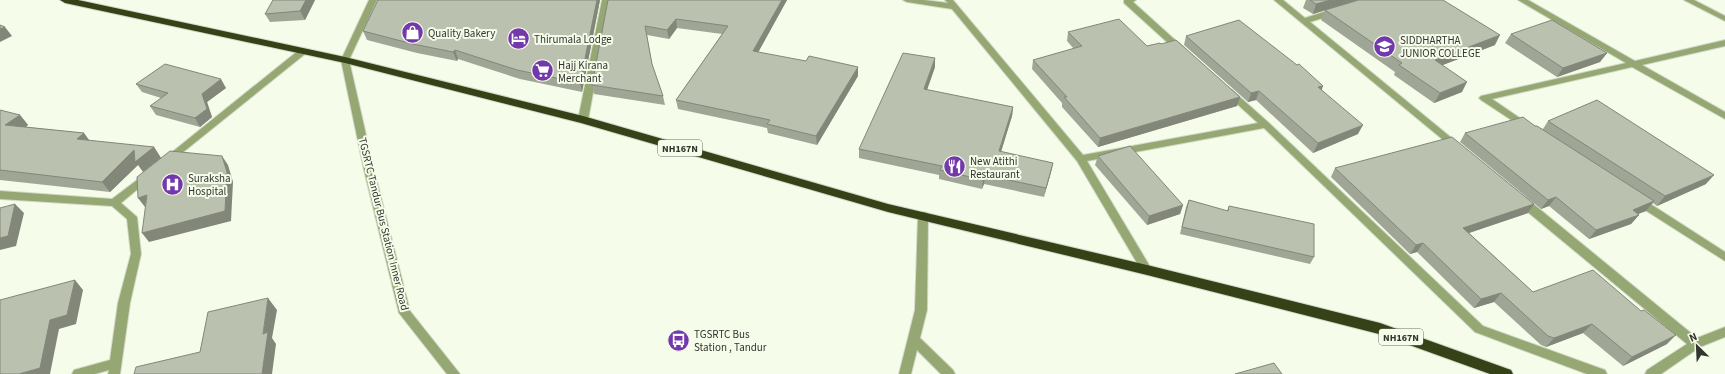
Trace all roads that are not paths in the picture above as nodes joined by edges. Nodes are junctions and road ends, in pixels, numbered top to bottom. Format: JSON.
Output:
{"nodes":[{"id":1,"x":65,"y":0,"type":"edge"},
{"id":2,"x":373,"y":0,"type":"edge"},
{"id":3,"x":606,"y":0,"type":"edge"},
{"id":4,"x":907,"y":0,"type":"edge"},
{"id":5,"x":1132,"y":0,"type":"edge"},
{"id":6,"x":1278,"y":0,"type":"edge"},
{"id":7,"x":1522,"y":0,"type":"edge"},
{"id":8,"x":1688,"y":0,"type":"edge"},
{"id":9,"x":952,"y":4,"type":"edge"},
{"id":10,"x":1341,"y":9,"type":"edge"},
{"id":11,"x":1725,"y":19,"type":"edge"},
{"id":12,"x":1304,"y":21,"type":"junction"},
{"id":13,"x":1725,"y":43,"type":"edge"},
{"id":14,"x":302,"y":52,"type":"junction"},
{"id":15,"x":1191,"y":58,"type":"edge"},
{"id":16,"x":345,"y":60,"type":"junction"},
{"id":17,"x":1632,"y":63,"type":"junction"},
{"id":18,"x":1220,"y":84,"type":"edge"},
{"id":19,"x":1725,"y":116,"type":"edge"},
{"id":20,"x":583,"y":120,"type":"junction"},
{"id":21,"x":1266,"y":125,"type":"junction"},
{"id":22,"x":1536,"y":132,"type":"edge"},
{"id":23,"x":1463,"y":152,"type":"edge"},
{"id":24,"x":1081,"y":158,"type":"junction"},
{"id":25,"x":1512,"y":192,"type":"edge"},
{"id":26,"x":1628,"y":193,"type":"edge"},
{"id":27,"x":0,"y":195,"type":"edge"},
{"id":28,"x":114,"y":203,"type":"junction"},
{"id":29,"x":923,"y":216,"type":"junction"},
{"id":30,"x":1725,"y":257,"type":"edge"},
{"id":31,"x":1147,"y":270,"type":"junction"},
{"id":32,"x":1725,"y":332,"type":"edge"},
{"id":33,"x":914,"y":340,"type":"junction"},
{"id":34,"x":1696,"y":344,"type":"junction"},
{"id":35,"x":115,"y":369,"type":"edge"},
{"id":36,"x":78,"y":374,"type":"edge"},
{"id":37,"x":454,"y":374,"type":"edge"},
{"id":38,"x":905,"y":374,"type":"edge"},
{"id":39,"x":949,"y":374,"type":"edge"},
{"id":40,"x":1506,"y":374,"type":"edge"},
{"id":41,"x":1601,"y":374,"type":"edge"},
{"id":42,"x":1651,"y":374,"type":"edge"}],
"edges":[{"from":1,"to":14,"type":"highway","number":"NH167N"},
{"from":2,"to":16,"type":"street"},
{"from":3,"to":20,"type":"street"},
{"from":4,"to":9,"type":"street"},
{"from":5,"to":15,"type":"street"},
{"from":6,"to":12,"type":"street"},
{"from":7,"to":17,"type":"street"},
{"from":8,"to":11,"type":"street"},
{"from":9,"to":24,"type":"street"},
{"from":10,"to":12,"type":"street"},
{"from":12,"to":23,"type":"street"},
{"from":13,"to":17,"type":"street"},
{"from":14,"to":16,"type":"highway","number":"NH167N"},
{"from":14,"to":28,"type":"street"},
{"from":16,"to":20,"type":"highway","number":"NH167N"},
{"from":16,"to":37,"type":"street","name":"TGSRTC Tandur Bus Station Inner Road"},
{"from":17,"to":19,"type":"street"},
{"from":17,"to":22,"type":"street"},
{"from":18,"to":21,"type":"street"},
{"from":20,"to":29,"type":"highway","number":"NH167N"},
{"from":21,"to":24,"type":"street"},
{"from":21,"to":41,"type":"street"},
{"from":24,"to":31,"type":"street"},
{"from":25,"to":34,"type":"street"},
{"from":26,"to":30,"type":"street"},
{"from":27,"to":28,"type":"street"},
{"from":28,"to":35,"type":"street"},
{"from":29,"to":31,"type":"highway","number":"NH167N"},
{"from":29,"to":33,"type":"street"},
{"from":31,"to":40,"type":"highway","number":"NH167N"},
{"from":32,"to":34,"type":"street"},
{"from":33,"to":38,"type":"street"},
{"from":33,"to":39,"type":"street"},
{"from":34,"to":42,"type":"street"},
{"from":35,"to":36,"type":"street"}]}
